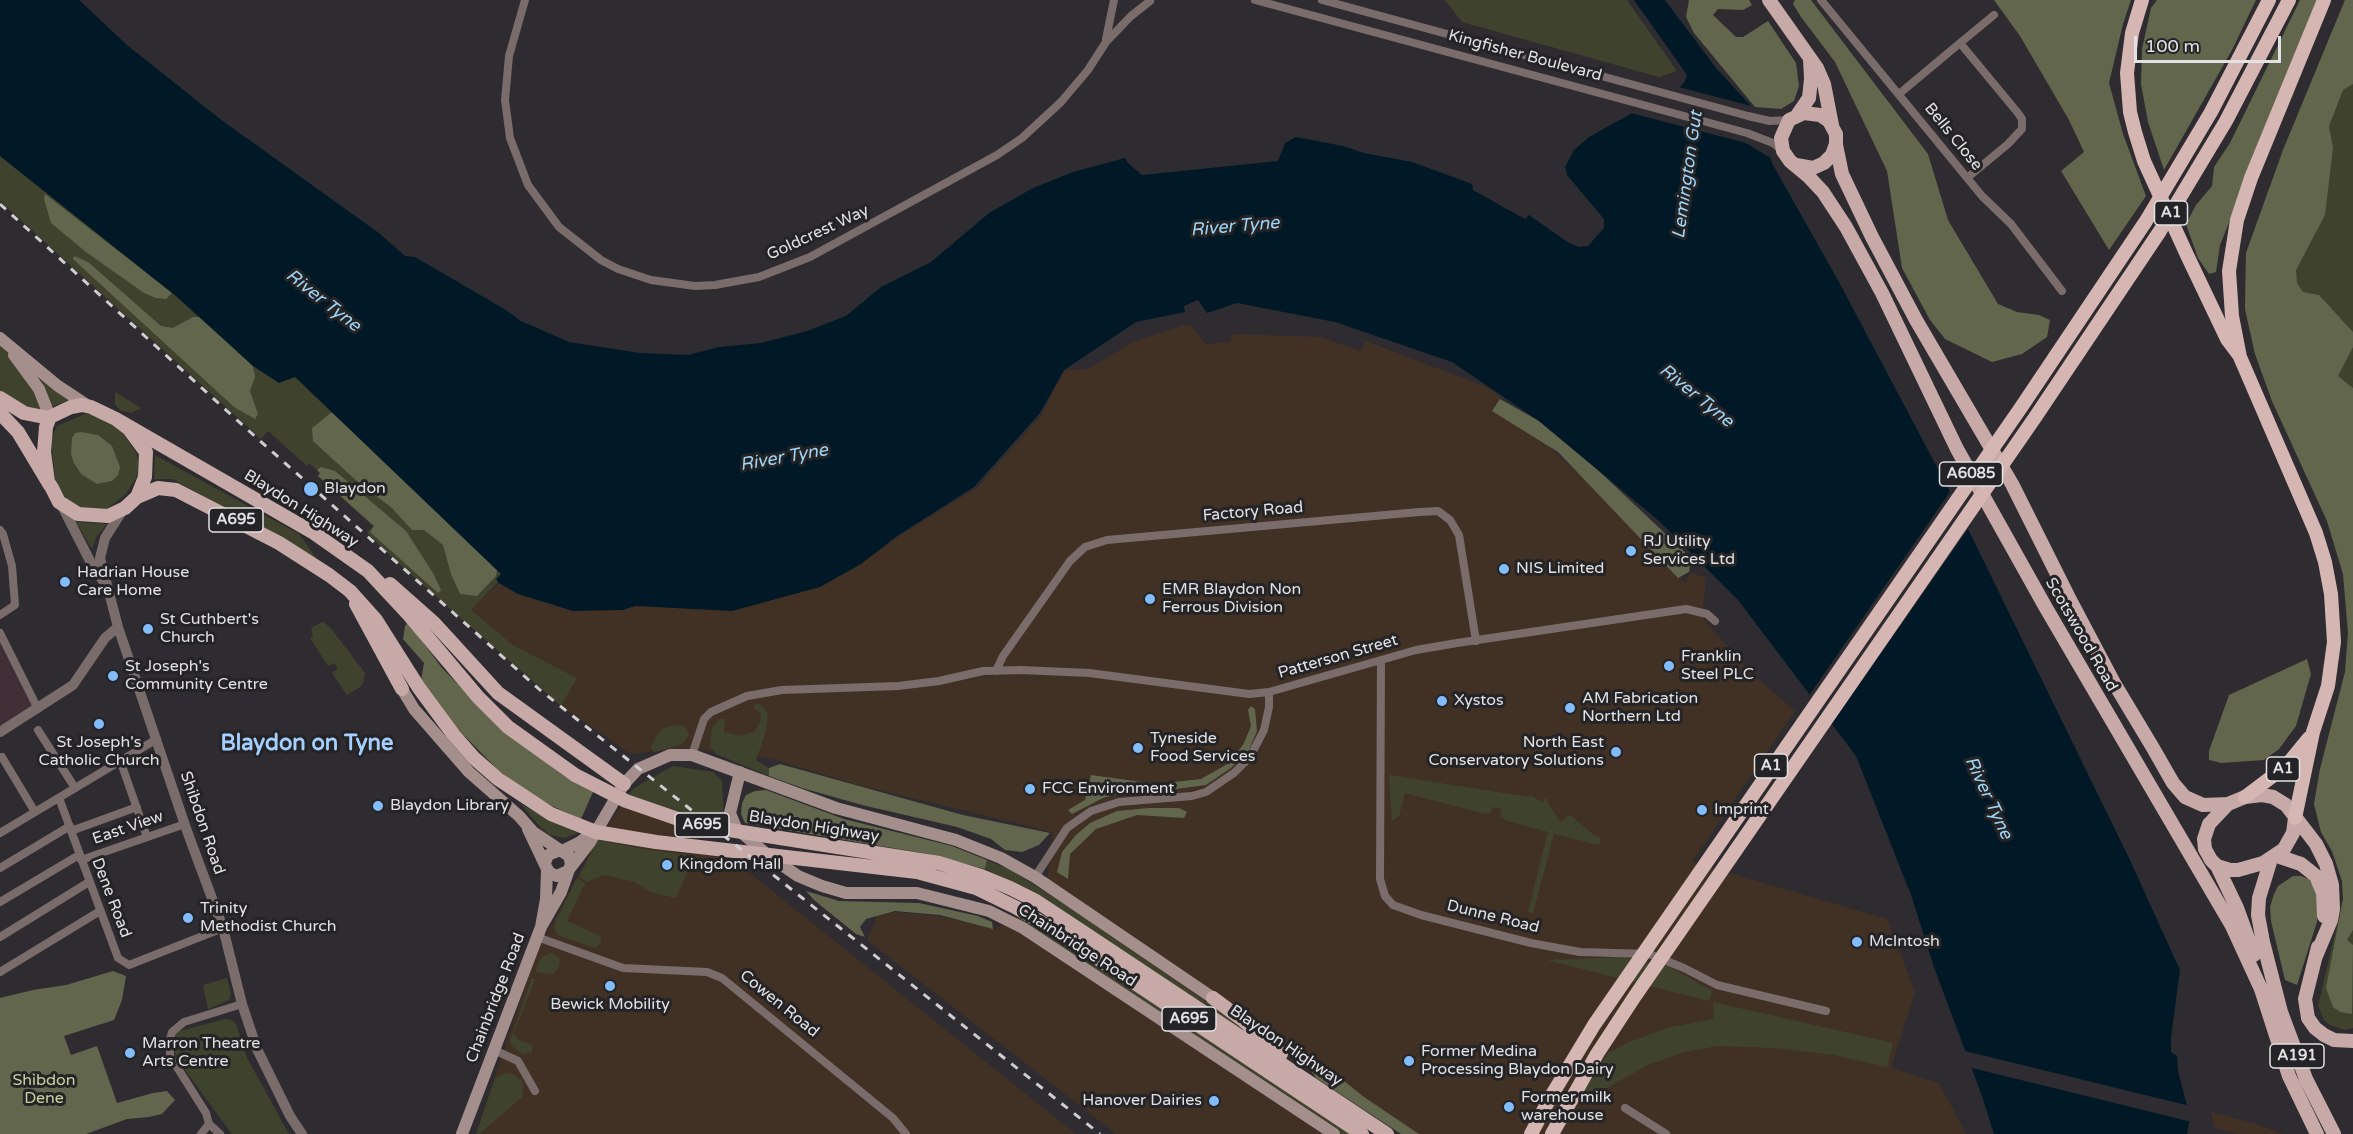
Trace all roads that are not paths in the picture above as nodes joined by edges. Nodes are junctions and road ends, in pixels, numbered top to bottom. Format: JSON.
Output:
{"nodes":[{"id":1,"x":525,"y":0,"type":"edge"},
{"id":2,"x":1114,"y":0,"type":"edge"},
{"id":3,"x":1138,"y":0,"type":"edge"},
{"id":4,"x":1151,"y":0,"type":"edge"},
{"id":5,"x":1256,"y":0,"type":"edge"},
{"id":6,"x":1322,"y":0,"type":"edge"},
{"id":7,"x":1821,"y":0,"type":"edge"},
{"id":8,"x":2142,"y":0,"type":"edge"},
{"id":9,"x":2270,"y":0,"type":"edge"},
{"id":10,"x":2289,"y":0,"type":"edge"},
{"id":11,"x":2324,"y":0,"type":"edge"},
{"id":12,"x":1771,"y":1,"type":"edge"},
{"id":13,"x":1994,"y":15,"type":"dead end"},
{"id":14,"x":1106,"y":42,"type":"junction"},
{"id":15,"x":1960,"y":43,"type":"junction"},
{"id":16,"x":1810,"y":57,"type":"junction"},
{"id":17,"x":1899,"y":94,"type":"junction"},
{"id":18,"x":1788,"y":118,"type":"junction"},
{"id":19,"x":1832,"y":125,"type":"junction"},
{"id":20,"x":1836,"y":144,"type":"junction"},
{"id":21,"x":1778,"y":147,"type":"junction"},
{"id":22,"x":1796,"y":165,"type":"junction"},
{"id":23,"x":1967,"y":178,"type":"junction"},
{"id":24,"x":2062,"y":291,"type":"dead end"},
{"id":25,"x":2,"y":340,"type":"edge"},
{"id":26,"x":2241,"y":357,"type":"junction"},
{"id":27,"x":0,"y":398,"type":"edge"},
{"id":28,"x":91,"y":407,"type":"junction"},
{"id":29,"x":0,"y":413,"type":"edge"},
{"id":30,"x":50,"y":417,"type":"junction"},
{"id":31,"x":116,"y":419,"type":"junction"},
{"id":32,"x":48,"y":482,"type":"junction"},
{"id":33,"x":137,"y":497,"type":"junction"},
{"id":34,"x":59,"y":502,"type":"junction"},
{"id":35,"x":125,"y":508,"type":"junction"},
{"id":36,"x":0,"y":530,"type":"edge"},
{"id":37,"x":368,"y":571,"type":"junction"},
{"id":38,"x":106,"y":586,"type":"junction"},
{"id":39,"x":350,"y":591,"type":"junction"},
{"id":40,"x":0,"y":615,"type":"edge"},
{"id":41,"x":1715,"y":621,"type":"dead end"},
{"id":42,"x":117,"y":627,"type":"junction"},
{"id":43,"x":0,"y":633,"type":"edge"},
{"id":44,"x":1476,"y":641,"type":"junction"},
{"id":45,"x":1381,"y":660,"type":"junction"},
{"id":46,"x":996,"y":671,"type":"junction"},
{"id":47,"x":402,"y":689,"type":"joint"},
{"id":48,"x":1269,"y":692,"type":"junction"},
{"id":49,"x":38,"y":709,"type":"junction"},
{"id":50,"x":38,"y":730,"type":"dead end"},
{"id":51,"x":0,"y":732,"type":"edge"},
{"id":52,"x":2313,"y":732,"type":"junction"},
{"id":53,"x":157,"y":739,"type":"junction"},
{"id":54,"x":692,"y":755,"type":"junction"},
{"id":55,"x":2,"y":757,"type":"dead end"},
{"id":56,"x":120,"y":760,"type":"junction"},
{"id":57,"x":740,"y":772,"type":"junction"},
{"id":58,"x":624,"y":784,"type":"junction"},
{"id":59,"x":75,"y":788,"type":"junction"},
{"id":60,"x":59,"y":798,"type":"junction"},
{"id":61,"x":2245,"y":798,"type":"junction"},
{"id":62,"x":2228,"y":804,"type":"junction"},
{"id":63,"x":137,"y":807,"type":"junction"},
{"id":64,"x":35,"y":812,"type":"junction"},
{"id":65,"x":2295,"y":818,"type":"junction"},
{"id":66,"x":185,"y":824,"type":"junction"},
{"id":67,"x":526,"y":825,"type":"junction"},
{"id":68,"x":598,"y":825,"type":"junction"},
{"id":69,"x":70,"y":828,"type":"junction"},
{"id":70,"x":0,"y":833,"type":"edge"},
{"id":71,"x":147,"y":837,"type":"junction"},
{"id":72,"x":2184,"y":843,"type":"junction"},
{"id":73,"x":561,"y":850,"type":"junction"},
{"id":74,"x":80,"y":857,"type":"junction"},
{"id":75,"x":2274,"y":858,"type":"junction"},
{"id":76,"x":2214,"y":863,"type":"junction"},
{"id":77,"x":0,"y":868,"type":"edge"},
{"id":78,"x":546,"y":869,"type":"junction"},
{"id":79,"x":569,"y":870,"type":"junction"},
{"id":80,"x":1035,"y":877,"type":"junction"},
{"id":81,"x":88,"y":882,"type":"junction"},
{"id":82,"x":0,"y":902,"type":"edge"},
{"id":83,"x":100,"y":911,"type":"junction"},
{"id":84,"x":223,"y":928,"type":"junction"},
{"id":85,"x":539,"y":932,"type":"junction"},
{"id":86,"x":0,"y":937,"type":"edge"},
{"id":87,"x":2316,"y":956,"type":"junction"},
{"id":88,"x":0,"y":972,"type":"edge"},
{"id":89,"x":2261,"y":989,"type":"junction"},
{"id":90,"x":1213,"y":998,"type":"joint"},
{"id":91,"x":243,"y":1004,"type":"junction"},
{"id":92,"x":1826,"y":1011,"type":"dead end"},
{"id":93,"x":2353,"y":1041,"type":"edge"},
{"id":94,"x":494,"y":1050,"type":"junction"},
{"id":95,"x":1316,"y":1086,"type":"junction"},
{"id":96,"x":535,"y":1090,"type":"dead end"},
{"id":97,"x":1625,"y":1108,"type":"dead end"},
{"id":98,"x":209,"y":1124,"type":"junction"},
{"id":99,"x":201,"y":1134,"type":"edge"},
{"id":100,"x":220,"y":1134,"type":"edge"},
{"id":101,"x":302,"y":1134,"type":"edge"},
{"id":102,"x":462,"y":1134,"type":"edge"},
{"id":103,"x":906,"y":1134,"type":"edge"},
{"id":104,"x":1334,"y":1134,"type":"edge"},
{"id":105,"x":1362,"y":1134,"type":"edge"},
{"id":106,"x":1388,"y":1134,"type":"edge"},
{"id":107,"x":1531,"y":1134,"type":"edge"},
{"id":108,"x":1552,"y":1134,"type":"edge"},
{"id":109,"x":1666,"y":1134,"type":"edge"},
{"id":110,"x":2317,"y":1134,"type":"edge"},
{"id":111,"x":2334,"y":1134,"type":"edge"}],
"edges":[{"from":1,"to":14,"type":"street","name":"Goldcrest Way"},
{"from":2,"to":14,"type":"street"},
{"from":3,"to":4,"type":"street"},
{"from":4,"to":14,"type":"street"},
{"from":5,"to":21,"type":"street","name":"Kingfisher Boulevard"},
{"from":6,"to":18,"type":"street","name":"Kingfisher Boulevard"},
{"from":7,"to":17,"type":"street","name":"Bells Close"},
{"from":8,"to":26,"type":"highway","number":"A1"},
{"from":9,"to":107,"type":"highway","number":"A1"},
{"from":10,"to":108,"type":"highway","number":"A1"},
{"from":11,"to":26,"type":"highway","number":"A1"},
{"from":12,"to":16,"type":"main road"},
{"from":13,"to":15,"type":"street"},
{"from":15,"to":17,"type":"street"},
{"from":15,"to":23,"type":"street"},
{"from":16,"to":18,"type":"main road"},
{"from":16,"to":19,"type":"main road"},
{"from":17,"to":23,"type":"street","name":"Bells Close"},
{"from":18,"to":19,"type":"main road"},
{"from":18,"to":21,"type":"main road"},
{"from":19,"to":20,"type":"main road"},
{"from":20,"to":22,"type":"main road"},
{"from":20,"to":62,"type":"main road","name":"Scotswood Road","number":"A6085"},
{"from":21,"to":22,"type":"main road"},
{"from":22,"to":72,"type":"main road","name":"Scotswood Road","number":"A6085"},
{"from":23,"to":24,"type":"street","name":"Bells Close"},
{"from":25,"to":28,"type":"main road"},
{"from":25,"to":30,"type":"main road"},
{"from":26,"to":52,"type":"highway","number":"A1"},
{"from":27,"to":30,"type":"main road"},
{"from":28,"to":30,"type":"main road"},
{"from":28,"to":31,"type":"main road"},
{"from":29,"to":32,"type":"main road"},
{"from":30,"to":32,"type":"main road"},
{"from":31,"to":33,"type":"main road"},
{"from":31,"to":37,"type":"main road","name":"Blaydon Highway","number":"A695"},
{"from":32,"to":34,"type":"main road"},
{"from":33,"to":35,"type":"main road"},
{"from":33,"to":39,"type":"main road","name":"Blaydon Highway","number":"A695"},
{"from":34,"to":35,"type":"main road"},
{"from":34,"to":38,"type":"street"},
{"from":35,"to":38,"type":"street"},
{"from":36,"to":40,"type":"street"},
{"from":37,"to":58,"type":"main road"},
{"from":37,"to":95,"type":"main road","name":"Blaydon Highway","number":"A695"},
{"from":38,"to":42,"type":"street","name":"Shibdon Road"},
{"from":39,"to":47,"type":"main road"},
{"from":39,"to":105,"type":"main road","name":"Blaydon Highway","number":"A695"},
{"from":41,"to":44,"type":"street","name":"Patterson Street"},
{"from":42,"to":49,"type":"street"},
{"from":42,"to":53,"type":"street","name":"Shibdon Road"},
{"from":43,"to":49,"type":"street"},
{"from":44,"to":45,"type":"street","name":"Patterson Street"},
{"from":44,"to":46,"type":"street","name":"Factory Road"},
{"from":45,"to":48,"type":"street","name":"Patterson Street"},
{"from":45,"to":92,"type":"street","name":"Dunne Road"},
{"from":46,"to":48,"type":"street","name":"Patterson Street"},
{"from":46,"to":54,"type":"street","name":"Patterson Street"},
{"from":47,"to":67,"type":"main road"},
{"from":48,"to":80,"type":"street"},
{"from":49,"to":51,"type":"street"},
{"from":50,"to":59,"type":"street"},
{"from":52,"to":61,"type":"highway","number":"A1"},
{"from":52,"to":65,"type":"highway","number":"A1"},
{"from":53,"to":56,"type":"street"},
{"from":53,"to":66,"type":"street","name":"Shibdon Road"},
{"from":54,"to":57,"type":"main road"},
{"from":54,"to":58,"type":"main road"},
{"from":55,"to":64,"type":"street"},
{"from":56,"to":59,"type":"street"},
{"from":56,"to":63,"type":"street"},
{"from":57,"to":80,"type":"main road"},
{"from":57,"to":104,"type":"main road","name":"Chainbridge Road"},
{"from":58,"to":68,"type":"main road"},
{"from":59,"to":60,"type":"street"},
{"from":60,"to":64,"type":"street"},
{"from":60,"to":69,"type":"street","name":"Dene Road"},
{"from":61,"to":62,"type":"main road"},
{"from":61,"to":65,"type":"main road"},
{"from":62,"to":76,"type":"main road"},
{"from":63,"to":69,"type":"street"},
{"from":63,"to":71,"type":"street"},
{"from":64,"to":70,"type":"street"},
{"from":65,"to":75,"type":"main road"},
{"from":65,"to":87,"type":"main road","number":"A191"},
{"from":66,"to":71,"type":"street","name":"East View"},
{"from":66,"to":84,"type":"street","name":"Shibdon Road"},
{"from":67,"to":73,"type":"main road"},
{"from":67,"to":78,"type":"main road"},
{"from":68,"to":73,"type":"main road"},
{"from":68,"to":79,"type":"main road"},
{"from":69,"to":74,"type":"street","name":"Dene Road"},
{"from":69,"to":77,"type":"street"},
{"from":71,"to":74,"type":"street","name":"East View"},
{"from":72,"to":76,"type":"main road"},
{"from":72,"to":89,"type":"main road","name":"Scotswood Road","number":"A6085"},
{"from":73,"to":78,"type":"main road"},
{"from":73,"to":79,"type":"main road"},
{"from":74,"to":81,"type":"street","name":"Dene Road"},
{"from":74,"to":82,"type":"street","name":"East View"},
{"from":75,"to":76,"type":"main road"},
{"from":75,"to":87,"type":"main road","number":"A191"},
{"from":75,"to":111,"type":"main road","number":"A191"},
{"from":76,"to":89,"type":"main road","number":"A191"},
{"from":78,"to":79,"type":"main road"},
{"from":78,"to":85,"type":"main road","name":"Chainbridge Road"},
{"from":79,"to":85,"type":"main road"},
{"from":80,"to":90,"type":"main road"},
{"from":81,"to":83,"type":"street","name":"Dene Road"},
{"from":81,"to":86,"type":"street"},
{"from":83,"to":84,"type":"street","name":"Dene Road"},
{"from":83,"to":88,"type":"street"},
{"from":84,"to":91,"type":"street","name":"Shibdon Road"},
{"from":85,"to":94,"type":"main road","name":"Chainbridge Road"},
{"from":85,"to":103,"type":"street","name":"Cowen Road"},
{"from":87,"to":93,"type":"main road","number":"A191"},
{"from":89,"to":110,"type":"main road","name":"Scotswood Road","number":"A191"},
{"from":90,"to":95,"type":"main road"},
{"from":91,"to":98,"type":"street"},
{"from":91,"to":101,"type":"street","name":"Shibdon Road"},
{"from":94,"to":96,"type":"street"},
{"from":94,"to":102,"type":"main road","name":"Chainbridge Road"},
{"from":95,"to":106,"type":"main road","name":"Blaydon Highway","number":"A695"},
{"from":97,"to":109,"type":"street"},
{"from":98,"to":99,"type":"street"},
{"from":98,"to":100,"type":"street"}]}
